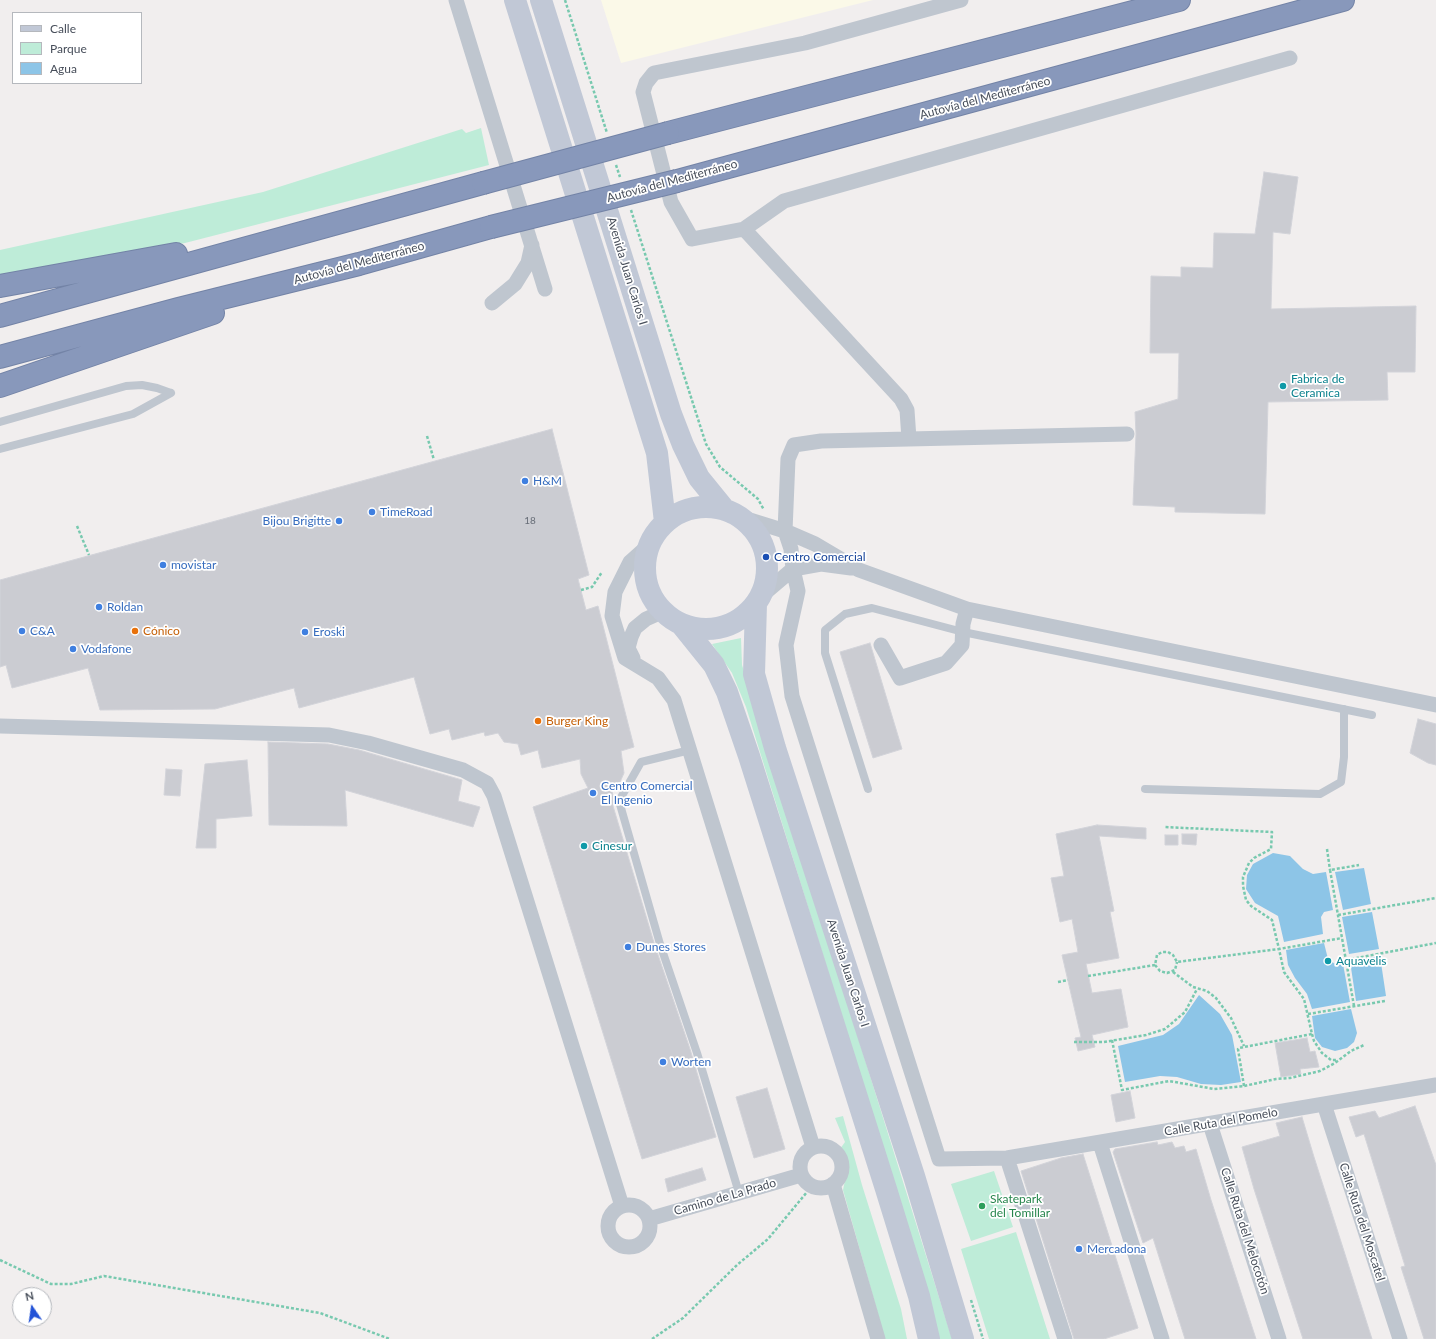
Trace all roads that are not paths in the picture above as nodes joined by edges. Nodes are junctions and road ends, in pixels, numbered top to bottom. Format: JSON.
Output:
{"nodes":[{"id":1,"x":456,"y":0,"type":"edge"},
{"id":2,"x":515,"y":0,"type":"edge"},
{"id":3,"x":542,"y":0,"type":"edge"},
{"id":4,"x":961,"y":0,"type":"edge"},
{"id":5,"x":1179,"y":0,"type":"edge"},
{"id":6,"x":1343,"y":0,"type":"edge"},
{"id":7,"x":1290,"y":58,"type":"dead end"},
{"id":8,"x":316,"y":228,"type":"junction"},
{"id":9,"x":744,"y":229,"type":"junction"},
{"id":10,"x":532,"y":244,"type":"junction"},
{"id":11,"x":359,"y":264,"type":"junction"},
{"id":12,"x":0,"y":286,"type":"edge"},
{"id":13,"x":545,"y":289,"type":"dead end"},
{"id":14,"x":492,"y":303,"type":"dead end"},
{"id":15,"x":0,"y":316,"type":"edge"},
{"id":16,"x":0,"y":357,"type":"edge"},
{"id":17,"x":0,"y":386,"type":"edge"},
{"id":18,"x":0,"y":422,"type":"edge"},
{"id":19,"x":1127,"y":434,"type":"dead end"},
{"id":20,"x":909,"y":439,"type":"junction"},
{"id":21,"x":0,"y":449,"type":"edge"},
{"id":22,"x":732,"y":514,"type":"junction"},
{"id":23,"x":665,"y":522,"type":"junction"},
{"id":24,"x":786,"y":531,"type":"junction"},
{"id":25,"x":649,"y":545,"type":"junction"},
{"id":26,"x":793,"y":569,"type":"junction"},
{"id":27,"x":860,"y":570,"type":"junction"},
{"id":28,"x":758,"y":600,"type":"junction"},
{"id":29,"x":967,"y":609,"type":"junction"},
{"id":30,"x":655,"y":615,"type":"dead end"},
{"id":31,"x":681,"y":624,"type":"junction"},
{"id":32,"x":963,"y":632,"type":"junction"},
{"id":33,"x":881,"y":645,"type":"dead end"},
{"id":34,"x":641,"y":668,"type":"junction"},
{"id":35,"x":1436,"y":705,"type":"edge"},
{"id":36,"x":1344,"y":709,"type":"junction"},
{"id":37,"x":1372,"y":715,"type":"dead end"},
{"id":38,"x":0,"y":726,"type":"edge"},
{"id":39,"x":690,"y":750,"type":"junction"},
{"id":40,"x":868,"y":789,"type":"dead end"},
{"id":41,"x":1145,"y":789,"type":"dead end"},
{"id":42,"x":1435,"y":1089,"type":"edge"},
{"id":43,"x":1324,"y":1104,"type":"junction"},
{"id":44,"x":1210,"y":1124,"type":"junction"},
{"id":45,"x":1100,"y":1142,"type":"junction"},
{"id":46,"x":813,"y":1147,"type":"junction"},
{"id":47,"x":1007,"y":1158,"type":"junction"},
{"id":48,"x":801,"y":1175,"type":"junction"},
{"id":49,"x":833,"y":1184,"type":"junction"},
{"id":50,"x":739,"y":1193,"type":"junction"},
{"id":51,"x":622,"y":1206,"type":"junction"},
{"id":52,"x":649,"y":1219,"type":"junction"},
{"id":53,"x":878,"y":1339,"type":"edge"},
{"id":54,"x":929,"y":1339,"type":"edge"},
{"id":55,"x":963,"y":1339,"type":"edge"},
{"id":56,"x":1065,"y":1339,"type":"edge"},
{"id":57,"x":1162,"y":1339,"type":"edge"},
{"id":58,"x":1279,"y":1339,"type":"edge"},
{"id":59,"x":1400,"y":1339,"type":"edge"}],
"edges":[{"from":1,"to":10,"type":"street"},
{"from":2,"to":23,"type":"street"},
{"from":3,"to":22,"type":"street","name":"Avenida Juan Carlos I"},
{"from":4,"to":9,"type":"street"},
{"from":5,"to":8,"type":"highway","bridge":true},
{"from":6,"to":11,"type":"highway","name":"Autovía del Mediterráneo","bridge":true},
{"from":7,"to":9,"type":"street"},
{"from":8,"to":12,"type":"highway"},
{"from":8,"to":15,"type":"highway"},
{"from":9,"to":20,"type":"street"},
{"from":10,"to":13,"type":"street"},
{"from":10,"to":14,"type":"street"},
{"from":11,"to":16,"type":"highway","name":"Autovía del Mediterráneo"},
{"from":11,"to":17,"type":"highway"},
{"from":18,"to":21,"type":"lane"},
{"from":19,"to":20,"type":"street"},
{"from":20,"to":24,"type":"street"},
{"from":22,"to":23,"type":"street"},
{"from":22,"to":24,"type":"street"},
{"from":22,"to":28,"type":"street"},
{"from":23,"to":25,"type":"street"},
{"from":24,"to":26,"type":"street"},
{"from":24,"to":27,"type":"street"},
{"from":25,"to":31,"type":"street"},
{"from":25,"to":34,"type":"street"},
{"from":26,"to":27,"type":"street"},
{"from":26,"to":28,"type":"street"},
{"from":26,"to":47,"type":"street","name":"Calle Ruta del Pomelo"},
{"from":27,"to":29,"type":"street"},
{"from":28,"to":31,"type":"street"},
{"from":28,"to":55,"type":"street","name":"Avenida Juan Carlos I"},
{"from":29,"to":32,"type":"street"},
{"from":29,"to":35,"type":"street"},
{"from":30,"to":34,"type":"street"},
{"from":31,"to":54,"type":"street"},
{"from":32,"to":33,"type":"street"},
{"from":32,"to":36,"type":"lane"},
{"from":32,"to":40,"type":"lane"},
{"from":34,"to":39,"type":"street"},
{"from":36,"to":37,"type":"lane"},
{"from":36,"to":41,"type":"lane"},
{"from":38,"to":51,"type":"street"},
{"from":39,"to":46,"type":"street"},
{"from":39,"to":50,"type":"lane"},
{"from":42,"to":43,"type":"street","name":"Calle Ruta del Pomelo"},
{"from":43,"to":44,"type":"street","name":"Calle Ruta del Pomelo"},
{"from":43,"to":59,"type":"street","name":"Calle Ruta del Moscatel"},
{"from":44,"to":45,"type":"street","name":"Calle Ruta del Pomelo"},
{"from":44,"to":58,"type":"street","name":"Calle Ruta del Melocotón"},
{"from":45,"to":47,"type":"street","name":"Calle Ruta del Pomelo"},
{"from":45,"to":57,"type":"street"},
{"from":46,"to":48,"type":"street"},
{"from":46,"to":49,"type":"street"},
{"from":47,"to":56,"type":"street"},
{"from":48,"to":49,"type":"street"},
{"from":48,"to":50,"type":"street","name":"Camino de La Prado"},
{"from":49,"to":53,"type":"street"},
{"from":50,"to":52,"type":"street","name":"Camino de La Prado"},
{"from":51,"to":52,"type":"street"},
{"from":51,"to":52,"type":"street"}]}
